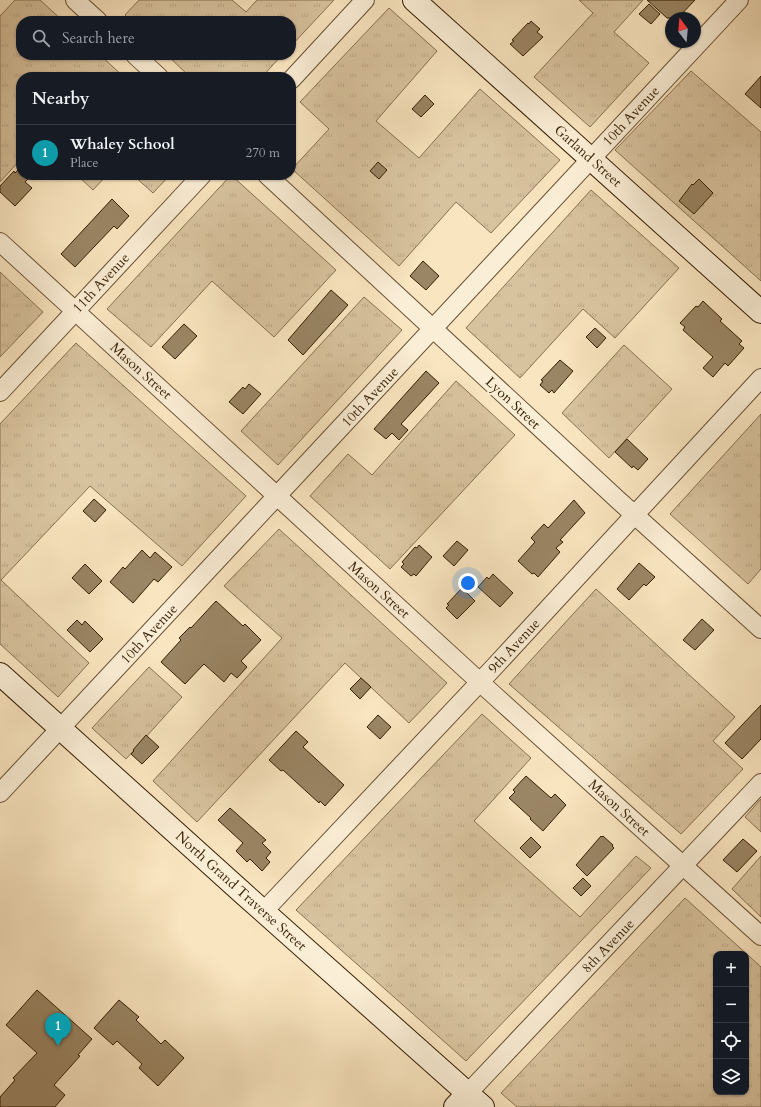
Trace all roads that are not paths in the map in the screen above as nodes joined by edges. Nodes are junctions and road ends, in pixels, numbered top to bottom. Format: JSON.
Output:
{"nodes":[{"id":1,"x":75,"y":0,"type":"edge"},
{"id":2,"x":366,"y":0,"type":"edge"},
{"id":3,"x":414,"y":0,"type":"edge"},
{"id":4,"x":739,"y":0,"type":"edge"},
{"id":5,"x":93,"y":16,"type":"edge"},
{"id":6,"x":140,"y":60,"type":"edge"},
{"id":7,"x":154,"y":72,"type":"edge"},
{"id":8,"x":296,"y":75,"type":"edge"},
{"id":9,"x":591,"y":159,"type":"junction"},
{"id":10,"x":197,"y":180,"type":"edge"},
{"id":11,"x":272,"y":180,"type":"edge"},
{"id":12,"x":0,"y":242,"type":"edge"},
{"id":13,"x":75,"y":311,"type":"junction"},
{"id":14,"x":761,"y":312,"type":"edge"},
{"id":15,"x":434,"y":329,"type":"junction"},
{"id":16,"x":761,"y":378,"type":"edge"},
{"id":17,"x":0,"y":392,"type":"edge"},
{"id":18,"x":278,"y":496,"type":"junction"},
{"id":19,"x":635,"y":515,"type":"junction"},
{"id":20,"x":761,"y":629,"type":"edge"},
{"id":21,"x":0,"y":674,"type":"edge"},
{"id":22,"x":480,"y":683,"type":"junction"},
{"id":23,"x":61,"y":728,"type":"junction"},
{"id":24,"x":761,"y":783,"type":"edge"},
{"id":25,"x":0,"y":793,"type":"edge"},
{"id":26,"x":684,"y":866,"type":"junction"},
{"id":27,"x":263,"y":912,"type":"junction"},
{"id":28,"x":761,"y":936,"type":"edge"},
{"id":29,"x":469,"y":1102,"type":"edge"}],
"edges":[{"from":1,"to":5,"type":"street"},
{"from":2,"to":8,"type":"street"},
{"from":3,"to":9,"type":"street","name":"Garland Street"},
{"from":4,"to":9,"type":"street","name":"10th Avenue"},
{"from":6,"to":7,"type":"street"},
{"from":9,"to":14,"type":"street","name":"Garland Street"},
{"from":9,"to":15,"type":"street","name":"10th Avenue"},
{"from":10,"to":13,"type":"street","name":"11th Avenue"},
{"from":11,"to":15,"type":"street","name":"Lyon Street"},
{"from":12,"to":13,"type":"street","name":"Mason Street"},
{"from":13,"to":17,"type":"street","name":"11th Avenue"},
{"from":13,"to":18,"type":"street","name":"Mason Street"},
{"from":15,"to":18,"type":"street","name":"10th Avenue"},
{"from":15,"to":19,"type":"street","name":"Lyon Street"},
{"from":16,"to":19,"type":"street","name":"9th Avenue"},
{"from":18,"to":22,"type":"street","name":"Mason Street"},
{"from":18,"to":23,"type":"street","name":"10th Avenue"},
{"from":19,"to":20,"type":"street","name":"Lyon Street"},
{"from":19,"to":22,"type":"street","name":"9th Avenue"},
{"from":21,"to":23,"type":"street","name":"North Grand Traverse Street"},
{"from":22,"to":26,"type":"street","name":"Mason Street"},
{"from":22,"to":27,"type":"street","name":"9th Avenue"},
{"from":23,"to":25,"type":"street","name":"10th Avenue"},
{"from":23,"to":27,"type":"street","name":"North Grand Traverse Street"},
{"from":24,"to":26,"type":"street","name":"8th Avenue"},
{"from":26,"to":28,"type":"street","name":"Mason Street"},
{"from":26,"to":29,"type":"street","name":"8th Avenue"},
{"from":27,"to":29,"type":"street","name":"North Grand Traverse Street"}]}
